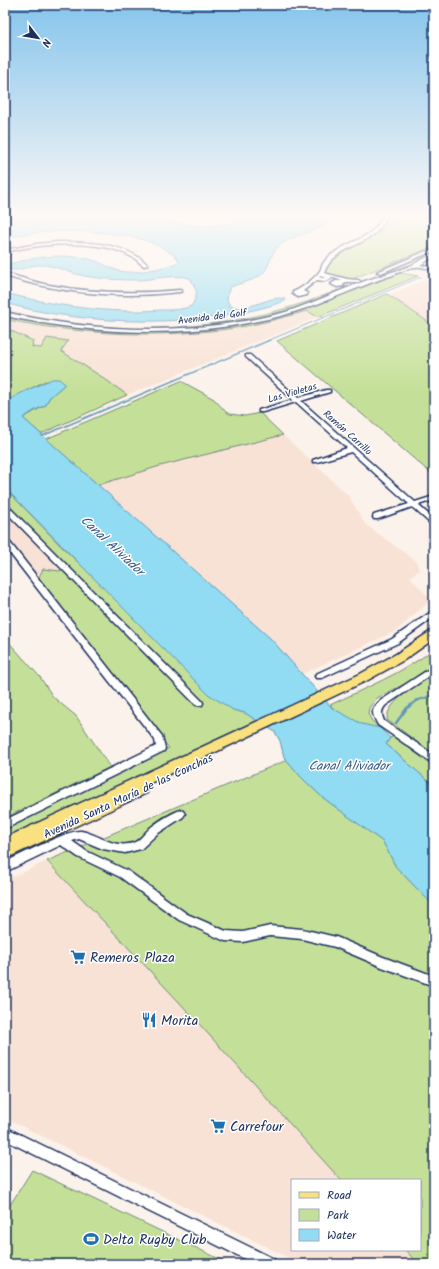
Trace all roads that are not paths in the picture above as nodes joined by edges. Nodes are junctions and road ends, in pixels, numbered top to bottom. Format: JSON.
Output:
{"nodes":[{"id":1,"x":324,"y":273,"type":"edge"},
{"id":2,"x":377,"y":273,"type":"edge"},
{"id":3,"x":386,"y":273,"type":"edge"},
{"id":4,"x":5,"y":274,"type":"edge"},
{"id":5,"x":323,"y":277,"type":"junction"},
{"id":6,"x":338,"y":287,"type":"junction"},
{"id":7,"x":180,"y":291,"type":"dead end"},
{"id":8,"x":300,"y":291,"type":"dead end"},
{"id":9,"x":5,"y":310,"type":"edge"},
{"id":10,"x":5,"y":314,"type":"edge"},
{"id":11,"x":248,"y":356,"type":"dead end"},
{"id":12,"x":328,"y":391,"type":"dead end"},
{"id":13,"x":297,"y":400,"type":"junction"},
{"id":14,"x":260,"y":411,"type":"dead end"},
{"id":15,"x":352,"y":449,"type":"junction"},
{"id":16,"x":315,"y":461,"type":"dead end"},
{"id":17,"x":434,"y":498,"type":"edge"},
{"id":18,"x":413,"y":504,"type":"junction"},
{"id":19,"x":5,"y":507,"type":"edge"},
{"id":20,"x":376,"y":517,"type":"dead end"},
{"id":21,"x":434,"y":523,"type":"edge"},
{"id":22,"x":5,"y":542,"type":"edge"},
{"id":23,"x":434,"y":613,"type":"edge"},
{"id":24,"x":434,"y":633,"type":"edge"},
{"id":25,"x":434,"y":643,"type":"edge"},
{"id":26,"x":434,"y":669,"type":"edge"},
{"id":27,"x":319,"y":676,"type":"dead end"},
{"id":28,"x":333,"y":695,"type":"junction"},
{"id":29,"x":199,"y":703,"type":"dead end"},
{"id":30,"x":250,"y":735,"type":"junction"},
{"id":31,"x":434,"y":760,"type":"edge"},
{"id":32,"x":180,"y":814,"type":"dead end"},
{"id":33,"x":5,"y":825,"type":"edge"},
{"id":34,"x":62,"y":840,"type":"junction"},
{"id":35,"x":5,"y":844,"type":"edge"},
{"id":36,"x":5,"y":853,"type":"edge"},
{"id":37,"x":5,"y":867,"type":"edge"},
{"id":38,"x":434,"y":981,"type":"edge"},
{"id":39,"x":5,"y":1133,"type":"edge"},
{"id":40,"x":269,"y":1264,"type":"edge"}],
"edges":[{"from":1,"to":5,"type":"street"},
{"from":2,"to":6,"type":"street"},
{"from":3,"to":6,"type":"street","name":"Avenida del Golf"},
{"from":4,"to":7,"type":"street"},
{"from":5,"to":6,"type":"street"},
{"from":5,"to":6,"type":"street"},
{"from":5,"to":8,"type":"street"},
{"from":6,"to":9,"type":"street","name":"Avenida del Golf"},
{"from":6,"to":10,"type":"street","name":"Avenida del Golf"},
{"from":11,"to":13,"type":"street","name":"Ramón Carrillo"},
{"from":12,"to":13,"type":"street","name":"Las Violetas"},
{"from":13,"to":14,"type":"street","name":"Las Violetas"},
{"from":13,"to":15,"type":"street","name":"Ramón Carrillo"},
{"from":15,"to":16,"type":"street"},
{"from":15,"to":18,"type":"street","name":"Ramón Carrillo"},
{"from":17,"to":18,"type":"street"},
{"from":18,"to":20,"type":"street"},
{"from":18,"to":21,"type":"street","name":"Ramón Carrillo"},
{"from":19,"to":29,"type":"street"},
{"from":22,"to":33,"type":"street"},
{"from":23,"to":27,"type":"street"},
{"from":24,"to":28,"type":"main road"},
{"from":25,"to":28,"type":"main road"},
{"from":26,"to":31,"type":"street"},
{"from":28,"to":30,"type":"main road"},
{"from":30,"to":35,"type":"main road","name":"Avenida Santa María de las Conchas"},
{"from":30,"to":36,"type":"main road","name":"Avenida Santa María de las Conchas"},
{"from":32,"to":34,"type":"street"},
{"from":34,"to":37,"type":"street"},
{"from":34,"to":38,"type":"street"},
{"from":39,"to":40,"type":"street"}]}
